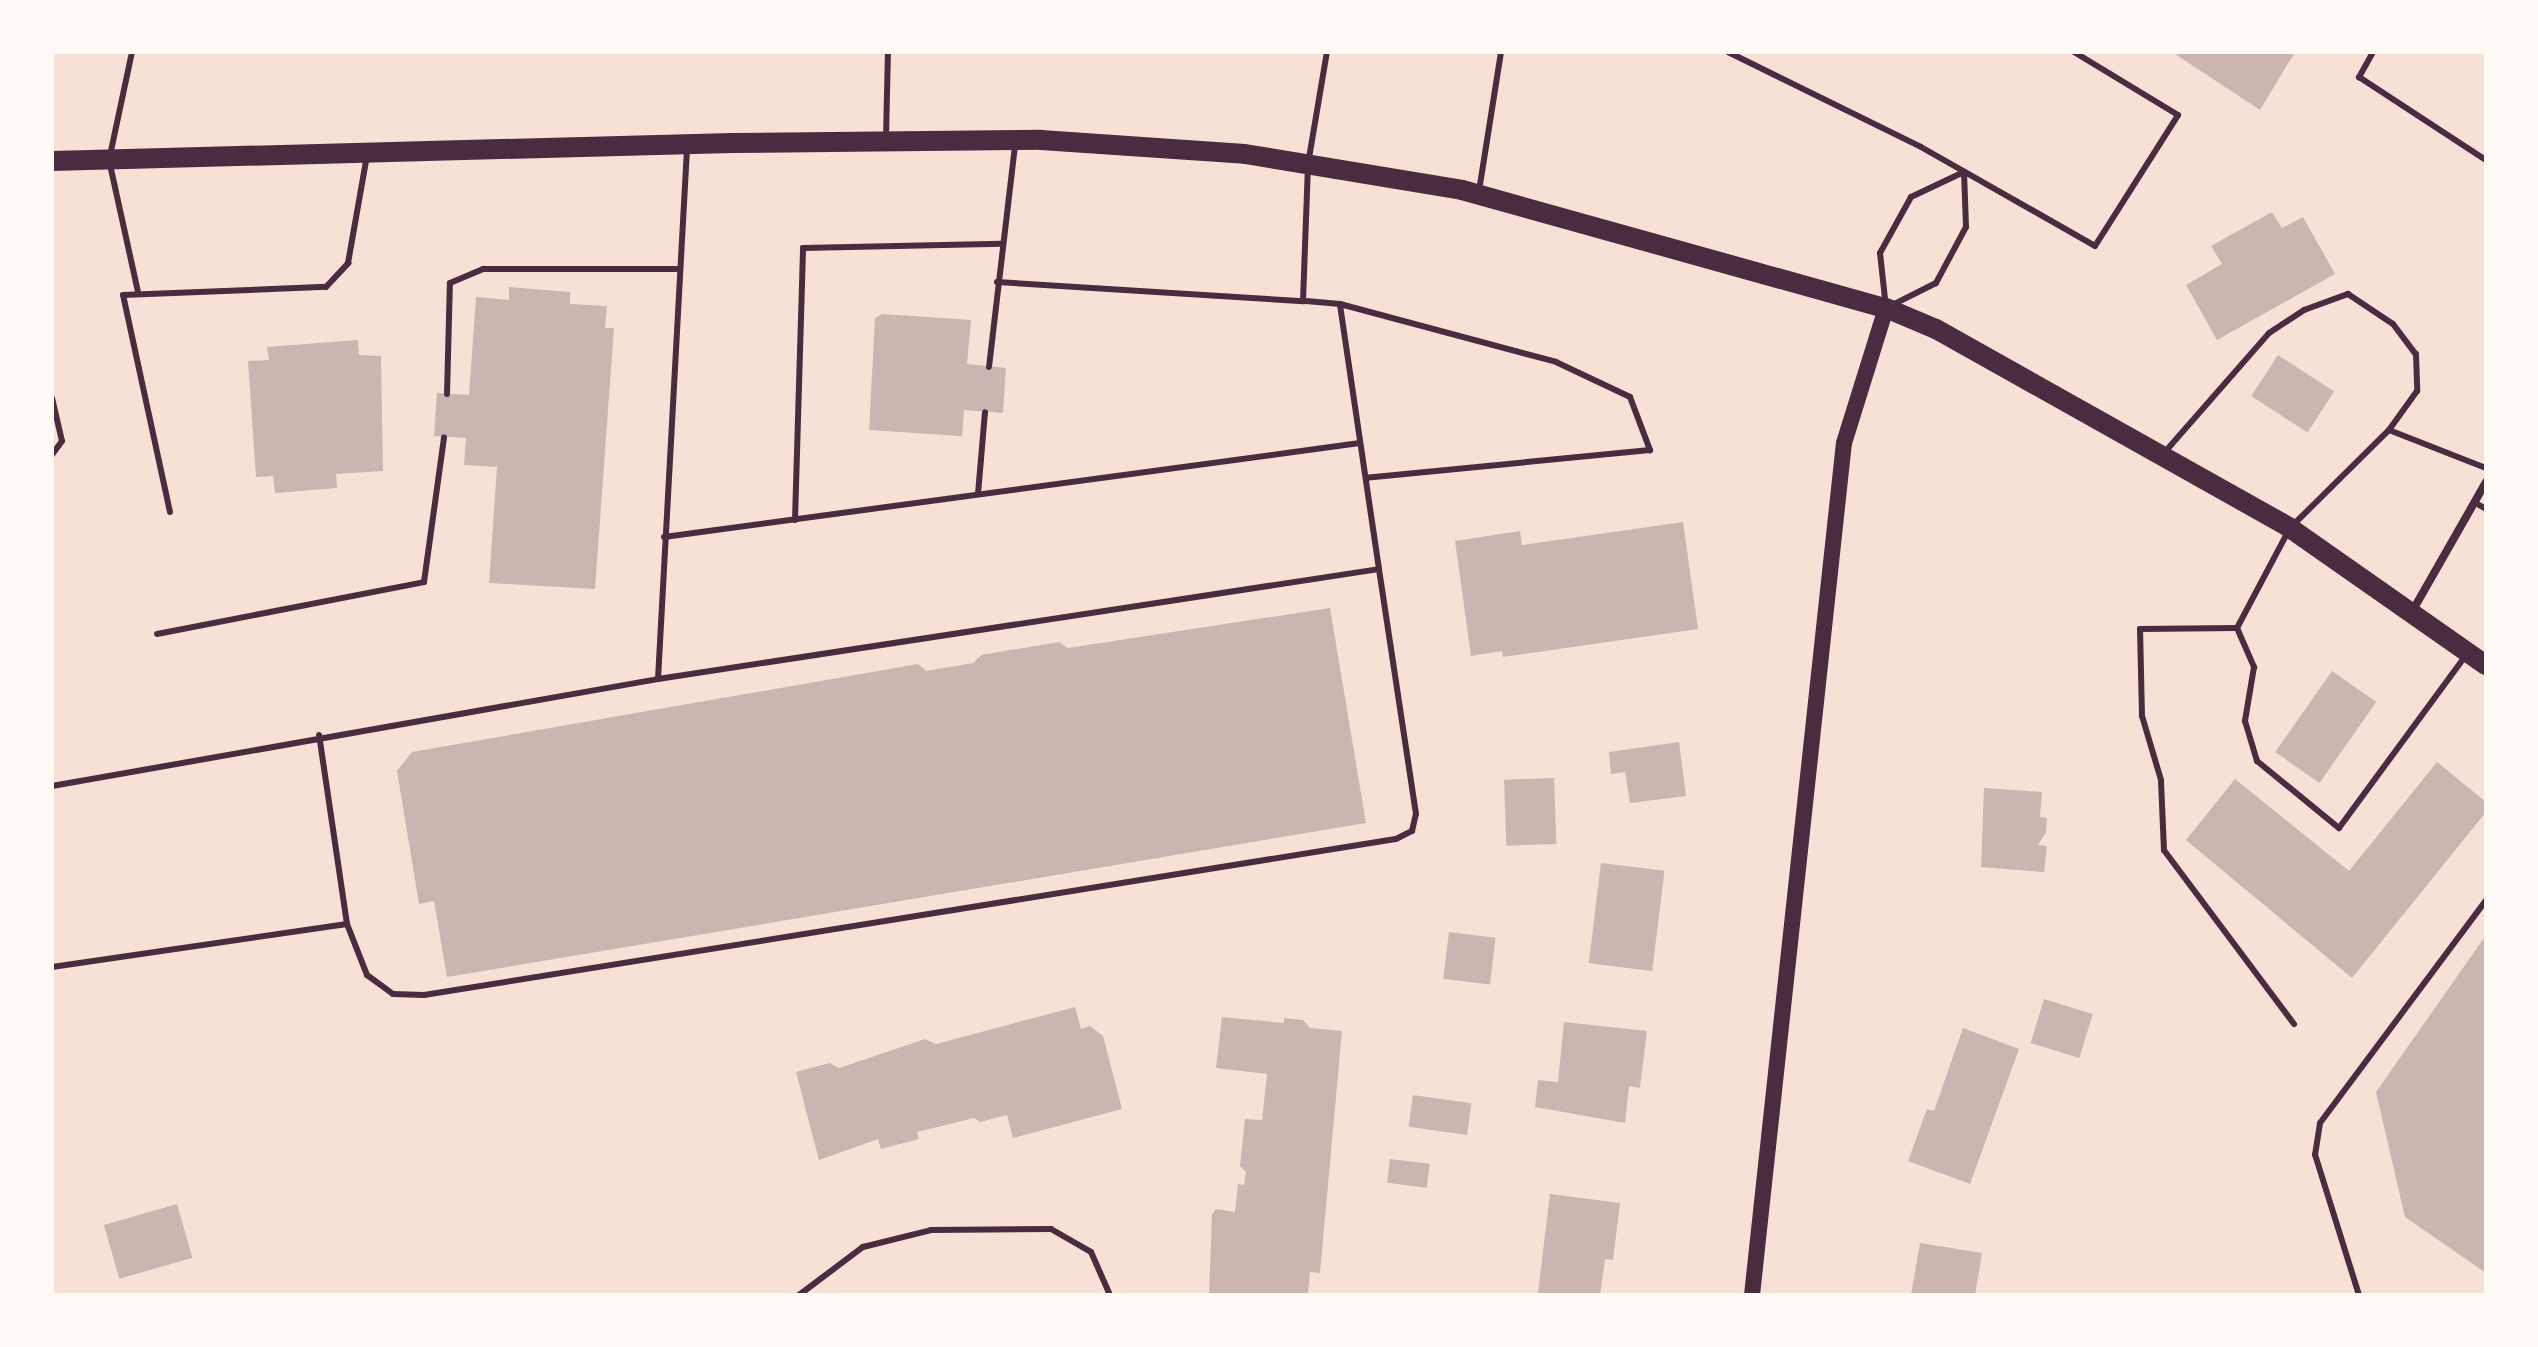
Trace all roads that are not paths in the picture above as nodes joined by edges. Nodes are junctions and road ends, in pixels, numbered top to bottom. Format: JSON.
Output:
{"nodes":[{"id":1,"x":132,"y":52,"type":"edge"},
{"id":2,"x":888,"y":52,"type":"edge"},
{"id":3,"x":1327,"y":52,"type":"edge"},
{"id":4,"x":1501,"y":52,"type":"edge"},
{"id":5,"x":1728,"y":52,"type":"edge"},
{"id":6,"x":2074,"y":52,"type":"edge"},
{"id":7,"x":2373,"y":52,"type":"edge"},
{"id":8,"x":1016,"y":140,"type":"junction"},
{"id":9,"x":886,"y":141,"type":"junction"},
{"id":10,"x":688,"y":144,"type":"junction"},
{"id":11,"x":368,"y":153,"type":"junction"},
{"id":12,"x":109,"y":160,"type":"junction"},
{"id":13,"x":2486,"y":160,"type":"edge"},
{"id":14,"x":52,"y":161,"type":"edge"},
{"id":15,"x":1308,"y":164,"type":"junction"},
{"id":16,"x":1964,"y":172,"type":"junction"},
{"id":17,"x":1479,"y":195,"type":"junction"},
{"id":18,"x":1002,"y":244,"type":"junction"},
{"id":19,"x":679,"y":269,"type":"junction"},
{"id":20,"x":997,"y":282,"type":"junction"},
{"id":21,"x":138,"y":292,"type":"junction"},
{"id":22,"x":1303,"y":301,"type":"junction"},
{"id":23,"x":1340,"y":304,"type":"junction"},
{"id":24,"x":1886,"y":308,"type":"junction"},
{"id":25,"x":989,"y":367,"type":"dead end"},
{"id":26,"x":447,"y":394,"type":"dead end"},
{"id":27,"x":52,"y":398,"type":"edge"},
{"id":28,"x":985,"y":412,"type":"dead end"},
{"id":29,"x":2389,"y":430,"type":"junction"},
{"id":30,"x":444,"y":437,"type":"dead end"},
{"id":31,"x":1360,"y":443,"type":"junction"},
{"id":32,"x":52,"y":455,"type":"edge"},
{"id":33,"x":2162,"y":455,"type":"junction"},
{"id":34,"x":2486,"y":468,"type":"edge"},
{"id":35,"x":1366,"y":478,"type":"junction"},
{"id":36,"x":2486,"y":482,"type":"edge"},
{"id":37,"x":978,"y":494,"type":"junction"},
{"id":38,"x":2474,"y":502,"type":"junction"},
{"id":39,"x":2486,"y":509,"type":"edge"},
{"id":40,"x":170,"y":512,"type":"dead end"},
{"id":41,"x":795,"y":520,"type":"junction"},
{"id":42,"x":2290,"y":528,"type":"junction"},
{"id":43,"x":664,"y":537,"type":"junction"},
{"id":44,"x":1379,"y":569,"type":"junction"},
{"id":45,"x":2412,"y":611,"type":"junction"},
{"id":46,"x":2237,"y":628,"type":"junction"},
{"id":47,"x":157,"y":634,"type":"dead end"},
{"id":48,"x":2468,"y":652,"type":"junction"},
{"id":49,"x":2486,"y":665,"type":"edge"},
{"id":50,"x":658,"y":679,"type":"junction"},
{"id":51,"x":319,"y":735,"type":"junction"},
{"id":52,"x":52,"y":786,"type":"edge"},
{"id":53,"x":2486,"y":900,"type":"edge"},
{"id":54,"x":347,"y":924,"type":"junction"},
{"id":55,"x":52,"y":967,"type":"edge"},
{"id":56,"x":2294,"y":1024,"type":"dead end"},
{"id":57,"x":799,"y":1295,"type":"edge"},
{"id":58,"x":1110,"y":1295,"type":"edge"},
{"id":59,"x":1752,"y":1295,"type":"edge"},
{"id":60,"x":2359,"y":1295,"type":"edge"}],
"edges":[{"from":1,"to":12,"type":"lane"},
{"from":2,"to":9,"type":"lane"},
{"from":3,"to":15,"type":"lane"},
{"from":4,"to":17,"type":"lane"},
{"from":5,"to":16,"type":"lane"},
{"from":6,"to":16,"type":"lane"},
{"from":7,"to":13,"type":"lane"},
{"from":8,"to":9,"type":"main road"},
{"from":8,"to":15,"type":"main road"},
{"from":8,"to":18,"type":"lane"},
{"from":9,"to":10,"type":"main road"},
{"from":10,"to":11,"type":"main road"},
{"from":10,"to":19,"type":"lane"},
{"from":11,"to":12,"type":"main road"},
{"from":11,"to":21,"type":"lane"},
{"from":12,"to":14,"type":"main road"},
{"from":12,"to":21,"type":"lane"},
{"from":15,"to":17,"type":"main road"},
{"from":15,"to":22,"type":"lane"},
{"from":16,"to":24,"type":"lane"},
{"from":16,"to":24,"type":"lane"},
{"from":17,"to":24,"type":"main road"},
{"from":18,"to":20,"type":"lane"},
{"from":18,"to":41,"type":"lane"},
{"from":19,"to":26,"type":"lane"},
{"from":19,"to":43,"type":"lane"},
{"from":20,"to":22,"type":"lane"},
{"from":20,"to":25,"type":"lane"},
{"from":21,"to":40,"type":"lane"},
{"from":22,"to":23,"type":"lane"},
{"from":23,"to":31,"type":"lane"},
{"from":23,"to":35,"type":"lane"},
{"from":24,"to":33,"type":"main road"},
{"from":24,"to":59,"type":"main road"},
{"from":27,"to":32,"type":"lane"},
{"from":28,"to":37,"type":"lane"},
{"from":29,"to":33,"type":"lane"},
{"from":29,"to":34,"type":"lane"},
{"from":29,"to":42,"type":"lane"},
{"from":30,"to":47,"type":"lane"},
{"from":31,"to":35,"type":"lane"},
{"from":31,"to":37,"type":"lane"},
{"from":33,"to":42,"type":"main road"},
{"from":35,"to":44,"type":"lane"},
{"from":36,"to":38,"type":"street"},
{"from":37,"to":41,"type":"lane"},
{"from":38,"to":39,"type":"lane"},
{"from":38,"to":45,"type":"street"},
{"from":41,"to":43,"type":"lane"},
{"from":42,"to":45,"type":"main road"},
{"from":42,"to":46,"type":"lane"},
{"from":43,"to":50,"type":"lane"},
{"from":44,"to":50,"type":"lane"},
{"from":44,"to":54,"type":"lane"},
{"from":45,"to":48,"type":"main road"},
{"from":46,"to":48,"type":"lane"},
{"from":46,"to":56,"type":"lane"},
{"from":48,"to":49,"type":"main road"},
{"from":50,"to":51,"type":"lane"},
{"from":51,"to":52,"type":"lane"},
{"from":51,"to":54,"type":"lane"},
{"from":53,"to":60,"type":"lane"},
{"from":54,"to":55,"type":"lane"},
{"from":57,"to":58,"type":"lane"}]}
